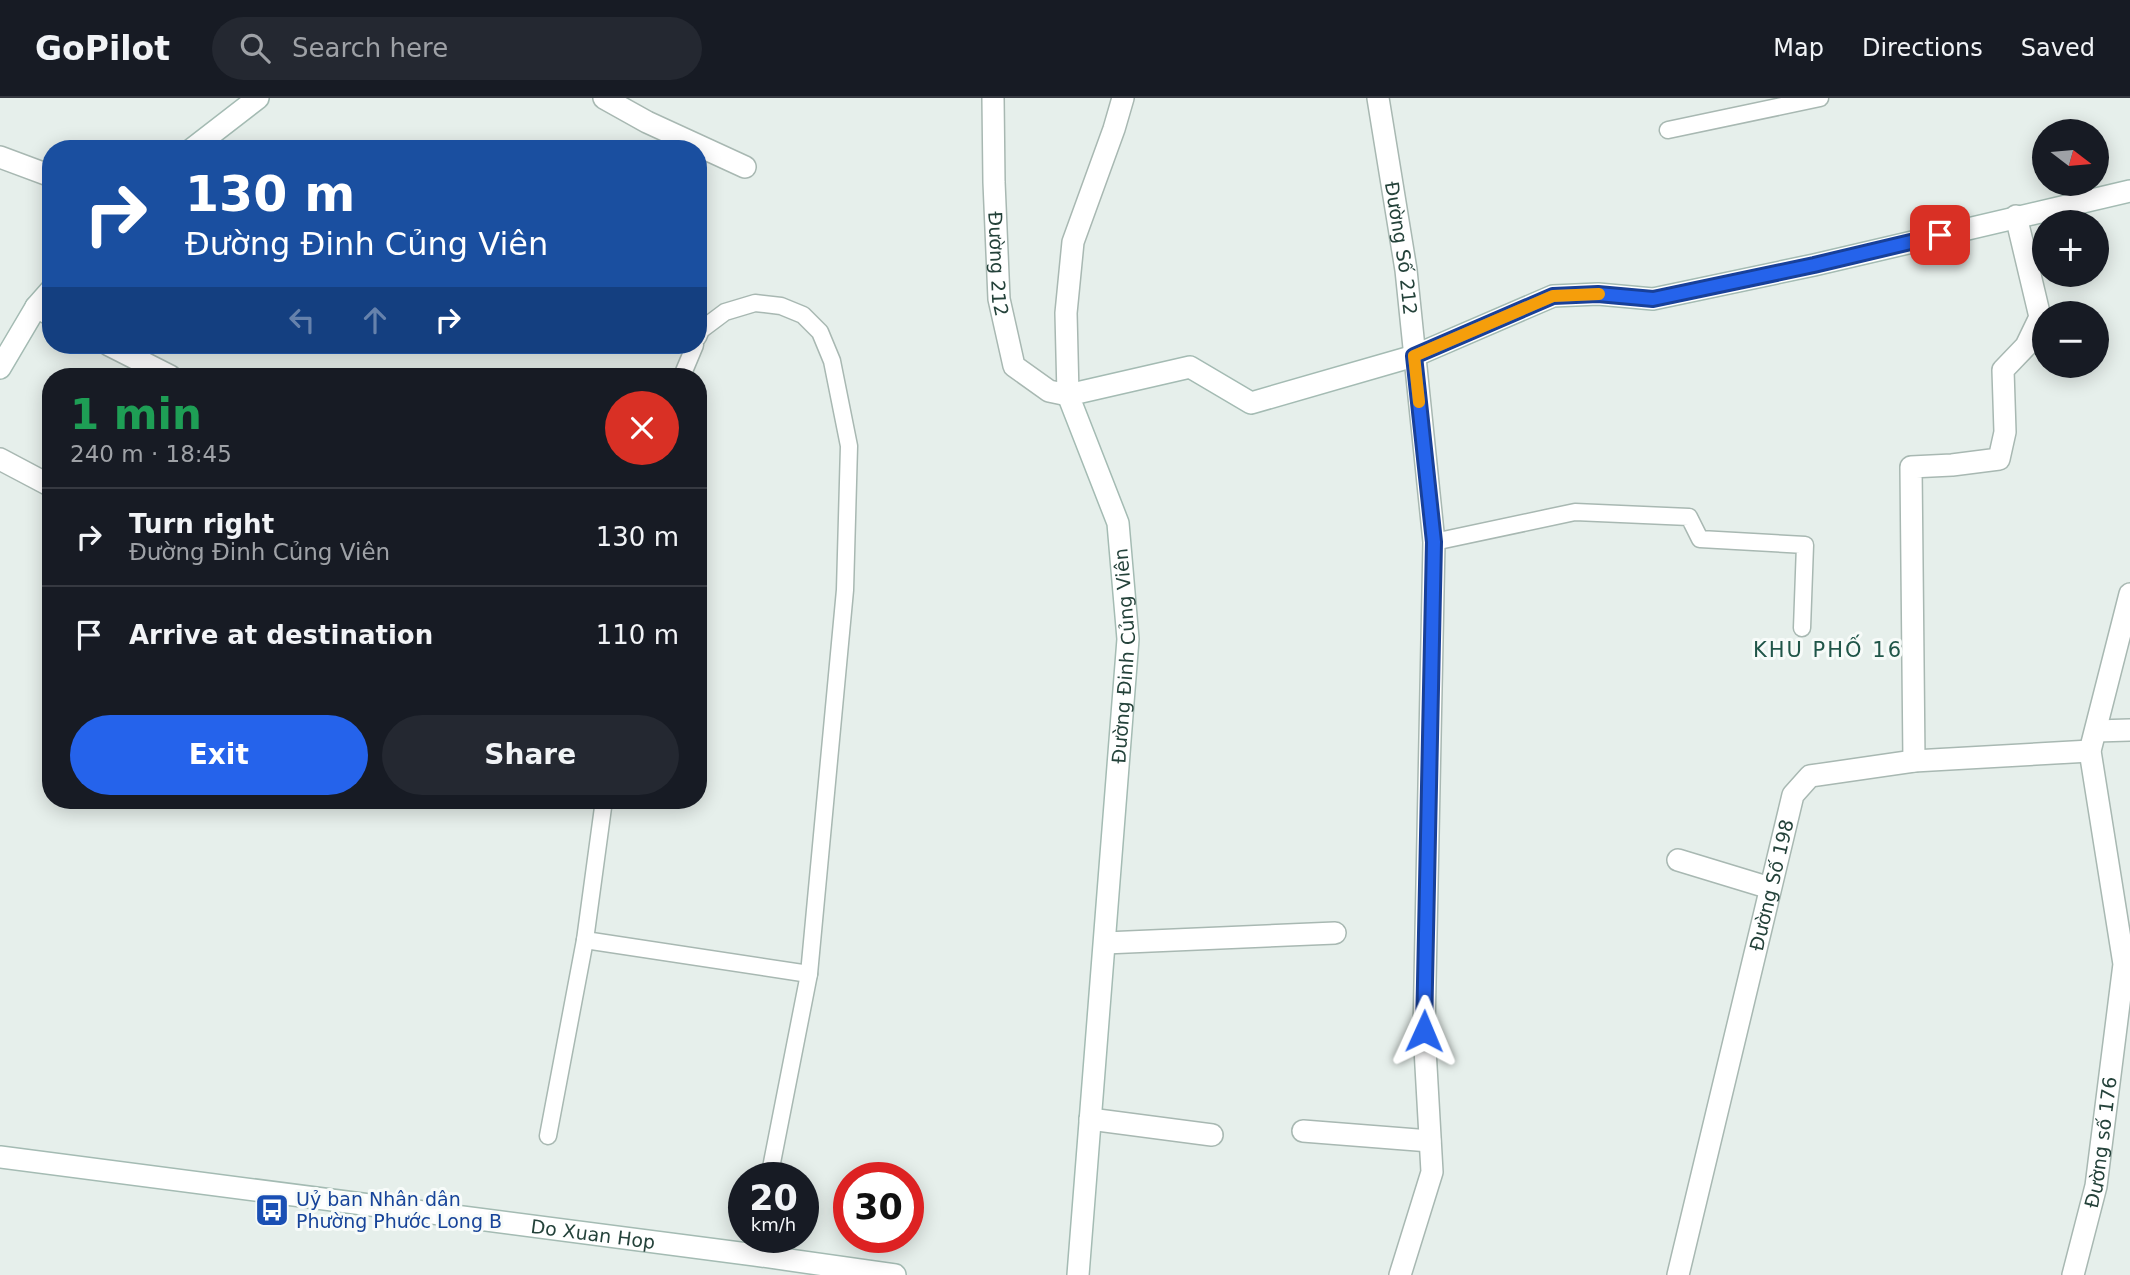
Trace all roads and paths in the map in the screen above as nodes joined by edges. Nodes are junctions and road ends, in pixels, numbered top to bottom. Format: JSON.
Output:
{"nodes":[{"id":1,"x":258,"y":98,"type":"edge"},
{"id":2,"x":604,"y":98,"type":"edge"},
{"id":3,"x":993,"y":98,"type":"edge"},
{"id":4,"x":1123,"y":98,"type":"edge"},
{"id":5,"x":1378,"y":98,"type":"edge"},
{"id":6,"x":1820,"y":98,"type":"edge"},
{"id":7,"x":1668,"y":130,"type":"dead end"},
{"id":8,"x":204,"y":140,"type":"edge"},
{"id":9,"x":686,"y":140,"type":"edge"},
{"id":10,"x":707,"y":150,"type":"edge"},
{"id":11,"x":0,"y":158,"type":"edge"},
{"id":12,"x":745,"y":167,"type":"dead end"},
{"id":13,"x":42,"y":173,"type":"edge"},
{"id":14,"x":2130,"y":191,"type":"edge"},
{"id":15,"x":2016,"y":216,"type":"junction"},
{"id":16,"x":42,"y":314,"type":"edge"},
{"id":17,"x":707,"y":326,"type":"edge"},
{"id":18,"x":127,"y":354,"type":"edge"},
{"id":19,"x":1414,"y":356,"type":"junction"},
{"id":20,"x":0,"y":368,"type":"edge"},
{"id":21,"x":154,"y":368,"type":"edge"},
{"id":22,"x":1068,"y":395,"type":"junction"},
{"id":23,"x":0,"y":459,"type":"edge"},
{"id":24,"x":42,"y":481,"type":"edge"},
{"id":25,"x":1434,"y":542,"type":"junction"},
{"id":26,"x":2130,"y":594,"type":"edge"},
{"id":27,"x":1802,"y":628,"type":"dead end"},
{"id":28,"x":2130,"y":730,"type":"edge"},
{"id":29,"x":2093,"y":741,"type":"junction"},
{"id":30,"x":1914,"y":761,"type":"junction"},
{"id":31,"x":603,"y":809,"type":"edge"},
{"id":32,"x":1678,"y":860,"type":"dead end"},
{"id":33,"x":1770,"y":888,"type":"junction"},
{"id":34,"x":1335,"y":933,"type":"dead end"},
{"id":35,"x":585,"y":940,"type":"junction"},
{"id":36,"x":1105,"y":943,"type":"junction"},
{"id":37,"x":809,"y":974,"type":"junction"},
{"id":38,"x":1090,"y":1119,"type":"junction"},
{"id":39,"x":1303,"y":1131,"type":"dead end"},
{"id":40,"x":1212,"y":1135,"type":"dead end"},
{"id":41,"x":548,"y":1136,"type":"dead end"},
{"id":42,"x":1430,"y":1141,"type":"junction"},
{"id":43,"x":0,"y":1157,"type":"edge"},
{"id":44,"x":772,"y":1162,"type":"edge"},
{"id":45,"x":728,"y":1243,"type":"edge"},
{"id":46,"x":790,"y":1253,"type":"edge"},
{"id":47,"x":895,"y":1275,"type":"edge"},
{"id":48,"x":1078,"y":1275,"type":"edge"},
{"id":49,"x":1400,"y":1275,"type":"edge"},
{"id":50,"x":1678,"y":1275,"type":"edge"},
{"id":51,"x":2073,"y":1275,"type":"edge"}],
"edges":[{"from":1,"to":8,"type":"street"},
{"from":2,"to":9,"type":"street"},
{"from":3,"to":22,"type":"street","name":"Đường 212"},
{"from":4,"to":22,"type":"street","name":"Đường Đinh Củng Viên"},
{"from":5,"to":19,"type":"street","name":"Đường Số 212"},
{"from":6,"to":7,"type":"lane"},
{"from":10,"to":12,"type":"street"},
{"from":11,"to":13,"type":"street"},
{"from":14,"to":15,"type":"street"},
{"from":15,"to":19,"type":"street"},
{"from":15,"to":30,"type":"street"},
{"from":16,"to":20,"type":"street"},
{"from":17,"to":37,"type":"lane"},
{"from":18,"to":21,"type":"street"},
{"from":19,"to":22,"type":"street"},
{"from":19,"to":25,"type":"street","name":"Đường Số 212"},
{"from":22,"to":36,"type":"street","name":"Đường Đinh Củng Viên"},
{"from":23,"to":24,"type":"street"},
{"from":25,"to":27,"type":"lane"},
{"from":25,"to":42,"type":"street","name":"Đường Số 212"},
{"from":26,"to":29,"type":"street","name":"Đường số 176"},
{"from":28,"to":29,"type":"street","name":"Đường Số 198"},
{"from":29,"to":30,"type":"street","name":"Đường Số 198"},
{"from":29,"to":51,"type":"street","name":"Đường số 176"},
{"from":30,"to":33,"type":"street","name":"Đường Số 198"},
{"from":31,"to":35,"type":"lane"},
{"from":32,"to":33,"type":"street"},
{"from":33,"to":50,"type":"street","name":"Đường Số 198"},
{"from":34,"to":36,"type":"street"},
{"from":35,"to":37,"type":"lane"},
{"from":35,"to":41,"type":"lane"},
{"from":36,"to":38,"type":"street","name":"Đường Đinh Củng Viên"},
{"from":37,"to":44,"type":"lane"},
{"from":38,"to":40,"type":"street"},
{"from":38,"to":48,"type":"street","name":"Đường Đinh Củng Viên"},
{"from":39,"to":42,"type":"street"},
{"from":42,"to":49,"type":"street","name":"Đường Số 212"},
{"from":43,"to":45,"type":"street","name":"Do Xuan Hop"},
{"from":46,"to":47,"type":"street","name":"Do Xuan Hop"}]}
